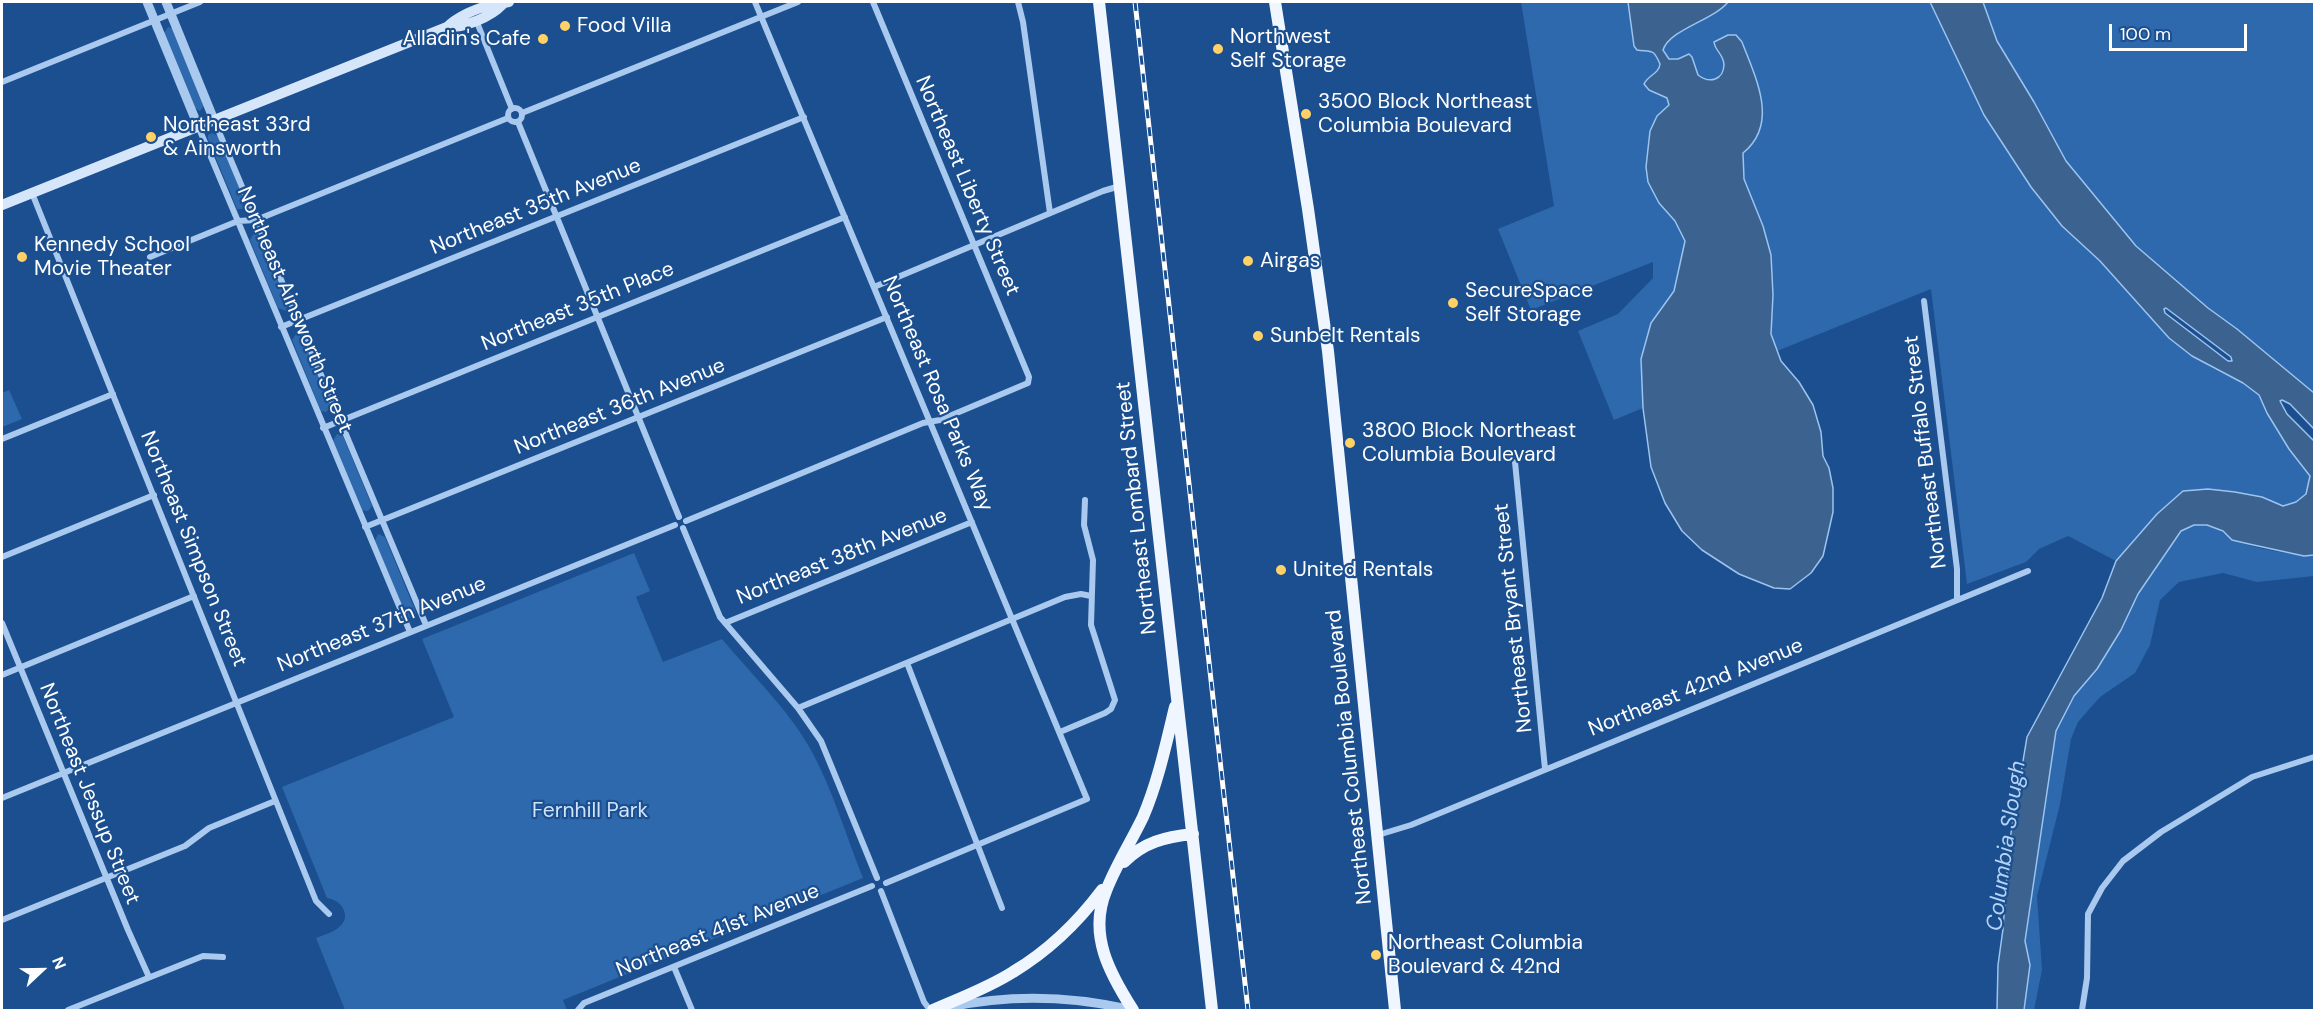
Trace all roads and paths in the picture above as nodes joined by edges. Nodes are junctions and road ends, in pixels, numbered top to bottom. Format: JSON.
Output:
{"nodes":[{"id":1,"x":147,"y":2,"type":"edge"},
{"id":2,"x":166,"y":2,"type":"edge"},
{"id":3,"x":200,"y":2,"type":"edge"},
{"id":4,"x":755,"y":2,"type":"edge"},
{"id":5,"x":798,"y":2,"type":"edge"},
{"id":6,"x":873,"y":2,"type":"edge"},
{"id":7,"x":1018,"y":2,"type":"edge"},
{"id":8,"x":1099,"y":2,"type":"edge"},
{"id":9,"x":1275,"y":2,"type":"edge"},
{"id":10,"x":506,"y":3,"type":"edge"},
{"id":11,"x":473,"y":12,"type":"junction"},
{"id":12,"x":171,"y":14,"type":"junction"},
{"id":13,"x":762,"y":16,"type":"junction"},
{"id":14,"x":155,"y":20,"type":"junction"},
{"id":15,"x":2,"y":82,"type":"edge"},
{"id":16,"x":512,"y":109,"type":"junction"},
{"id":17,"x":522,"y":113,"type":"junction"},
{"id":18,"x":804,"y":117,"type":"junction"},
{"id":19,"x":508,"y":118,"type":"junction"},
{"id":20,"x":214,"y":120,"type":"junction"},
{"id":21,"x":518,"y":122,"type":"junction"},
{"id":22,"x":198,"y":126,"type":"junction"},
{"id":23,"x":1120,"y":186,"type":"junction"},
{"id":24,"x":32,"y":193,"type":"junction"},
{"id":25,"x":2,"y":206,"type":"edge"},
{"id":26,"x":1050,"y":213,"type":"junction"},
{"id":27,"x":556,"y":216,"type":"junction"},
{"id":28,"x":845,"y":217,"type":"junction"},
{"id":29,"x":256,"y":220,"type":"junction"},
{"id":30,"x":238,"y":221,"type":"junction"},
{"id":31,"x":973,"y":245,"type":"junction"},
{"id":32,"x":150,"y":257,"type":"dead end"},
{"id":33,"x":874,"y":286,"type":"junction"},
{"id":34,"x":1924,"y":301,"type":"dead end"},
{"id":35,"x":597,"y":317,"type":"junction"},
{"id":36,"x":887,"y":317,"type":"junction"},
{"id":37,"x":298,"y":320,"type":"junction"},
{"id":38,"x":281,"y":327,"type":"junction"},
{"id":39,"x":113,"y":394,"type":"junction"},
{"id":40,"x":638,"y":418,"type":"junction"},
{"id":41,"x":340,"y":421,"type":"junction"},
{"id":42,"x":930,"y":422,"type":"junction"},
{"id":43,"x":323,"y":428,"type":"junction"},
{"id":44,"x":2,"y":439,"type":"edge"},
{"id":45,"x":1515,"y":462,"type":"dead end"},
{"id":46,"x":154,"y":495,"type":"junction"},
{"id":47,"x":1085,"y":500,"type":"dead end"},
{"id":48,"x":679,"y":518,"type":"junction"},
{"id":49,"x":686,"y":520,"type":"junction"},
{"id":50,"x":382,"y":521,"type":"junction"},
{"id":51,"x":972,"y":522,"type":"junction"},
{"id":52,"x":675,"y":525,"type":"junction"},
{"id":53,"x":365,"y":527,"type":"junction"},
{"id":54,"x":683,"y":528,"type":"junction"},
{"id":55,"x":2,"y":557,"type":"edge"},
{"id":56,"x":2028,"y":571,"type":"dead end"},
{"id":57,"x":194,"y":596,"type":"junction"},
{"id":58,"x":1091,"y":596,"type":"junction"},
{"id":59,"x":1957,"y":600,"type":"junction"},
{"id":60,"x":1013,"y":619,"type":"junction"},
{"id":61,"x":2,"y":623,"type":"edge"},
{"id":62,"x":725,"y":623,"type":"junction"},
{"id":63,"x":426,"y":625,"type":"junction"},
{"id":64,"x":410,"y":632,"type":"junction"},
{"id":65,"x":907,"y":663,"type":"junction"},
{"id":66,"x":19,"y":668,"type":"junction"},
{"id":67,"x":2,"y":675,"type":"edge"},
{"id":68,"x":1177,"y":696,"type":"junction"},
{"id":69,"x":237,"y":702,"type":"junction"},
{"id":70,"x":798,"y":708,"type":"junction"},
{"id":71,"x":1060,"y":732,"type":"junction"},
{"id":72,"x":2314,"y":757,"type":"edge"},
{"id":73,"x":1545,"y":770,"type":"junction"},
{"id":74,"x":63,"y":773,"type":"junction"},
{"id":75,"x":2,"y":798,"type":"edge"},
{"id":76,"x":275,"y":801,"type":"junction"},
{"id":77,"x":1193,"y":834,"type":"junction"},
{"id":78,"x":1378,"y":835,"type":"junction"},
{"id":79,"x":977,"y":844,"type":"junction"},
{"id":80,"x":106,"y":878,"type":"junction"},
{"id":81,"x":877,"y":878,"type":"junction"},
{"id":82,"x":1111,"y":878,"type":"junction"},
{"id":83,"x":886,"y":883,"type":"junction"},
{"id":84,"x":872,"y":886,"type":"junction"},
{"id":85,"x":881,"y":891,"type":"junction"},
{"id":86,"x":1002,"y":908,"type":"dead end"},
{"id":87,"x":329,"y":914,"type":"dead end"},
{"id":88,"x":2,"y":920,"type":"edge"},
{"id":89,"x":223,"y":957,"type":"dead end"},
{"id":90,"x":674,"y":967,"type":"junction"},
{"id":91,"x":149,"y":977,"type":"junction"},
{"id":92,"x":578,"y":1009,"type":"edge"},
{"id":93,"x":1133,"y":1010,"type":"edge"},
{"id":94,"x":68,"y":1011,"type":"edge"},
{"id":95,"x":692,"y":1011,"type":"edge"},
{"id":96,"x":933,"y":1011,"type":"edge"},
{"id":97,"x":1212,"y":1011,"type":"edge"},
{"id":98,"x":1395,"y":1011,"type":"edge"},
{"id":99,"x":2082,"y":1011,"type":"edge"}],
"edges":[{"from":1,"to":14,"type":"street","name":"Northeast Ainsworth Street"},
{"from":2,"to":12,"type":"street","name":"Northeast Ainsworth Street"},
{"from":3,"to":12,"type":"street"},
{"from":4,"to":13,"type":"street","name":"Northeast Rosa Parks Way"},
{"from":5,"to":13,"type":"street"},
{"from":6,"to":31,"type":"street","name":"Northeast Liberty Street"},
{"from":7,"to":26,"type":"street"},
{"from":8,"to":23,"type":"main road","name":"Northeast Lombard Street"},
{"from":9,"to":78,"type":"main road","name":"Northeast Columbia Boulevard"},
{"from":10,"to":11,"type":"main road"},
{"from":11,"to":16,"type":"street"},
{"from":11,"to":20,"type":"main road"},
{"from":12,"to":14,"type":"street"},
{"from":12,"to":20,"type":"street","name":"Northeast Ainsworth Street"},
{"from":13,"to":17,"type":"street"},
{"from":13,"to":18,"type":"street","name":"Northeast Rosa Parks Way"},
{"from":14,"to":15,"type":"street"},
{"from":14,"to":22,"type":"street","name":"Northeast Ainsworth Street"},
{"from":16,"to":17,"type":"street"},
{"from":16,"to":19,"type":"street"},
{"from":17,"to":21,"type":"street"},
{"from":18,"to":27,"type":"street","name":"Northeast 35th Avenue"},
{"from":18,"to":28,"type":"street","name":"Northeast Rosa Parks Way"},
{"from":19,"to":21,"type":"street"},
{"from":19,"to":29,"type":"street"},
{"from":20,"to":22,"type":"main road"},
{"from":20,"to":29,"type":"street","name":"Northeast Ainsworth Street"},
{"from":21,"to":27,"type":"street"},
{"from":22,"to":24,"type":"main road"},
{"from":22,"to":30,"type":"street","name":"Northeast Ainsworth Street"},
{"from":23,"to":26,"type":"street"},
{"from":23,"to":68,"type":"main road","name":"Northeast Lombard Street"},
{"from":24,"to":25,"type":"main road"},
{"from":24,"to":39,"type":"street","name":"Northeast Simpson Street"},
{"from":26,"to":31,"type":"street"},
{"from":27,"to":35,"type":"street"},
{"from":27,"to":37,"type":"street","name":"Northeast 35th Avenue"},
{"from":28,"to":33,"type":"street","name":"Northeast Rosa Parks Way"},
{"from":28,"to":35,"type":"street","name":"Northeast 35th Place"},
{"from":29,"to":30,"type":"street"},
{"from":29,"to":37,"type":"street","name":"Northeast Ainsworth Street"},
{"from":30,"to":32,"type":"street"},
{"from":30,"to":38,"type":"street","name":"Northeast Ainsworth Street"},
{"from":31,"to":33,"type":"street"},
{"from":31,"to":42,"type":"street","name":"Northeast Liberty Street"},
{"from":33,"to":36,"type":"street","name":"Northeast Rosa Parks Way"},
{"from":34,"to":59,"type":"street","name":"Northeast Buffalo Street"},
{"from":35,"to":40,"type":"street"},
{"from":35,"to":41,"type":"street","name":"Northeast 35th Place"},
{"from":36,"to":40,"type":"street","name":"Northeast 36th Avenue"},
{"from":36,"to":42,"type":"street","name":"Northeast Rosa Parks Way"},
{"from":37,"to":38,"type":"street","name":"Northeast 35th Avenue"},
{"from":37,"to":41,"type":"street","name":"Northeast Ainsworth Street"},
{"from":38,"to":43,"type":"street","name":"Northeast Ainsworth Street"},
{"from":39,"to":44,"type":"street"},
{"from":39,"to":46,"type":"street","name":"Northeast Simpson Street"},
{"from":40,"to":48,"type":"street"},
{"from":40,"to":50,"type":"street","name":"Northeast 36th Avenue"},
{"from":41,"to":43,"type":"street","name":"Northeast 35th Place"},
{"from":41,"to":50,"type":"street","name":"Northeast Ainsworth Street"},
{"from":42,"to":49,"type":"street"},
{"from":42,"to":51,"type":"street","name":"Northeast Rosa Parks Way"},
{"from":43,"to":53,"type":"street","name":"Northeast Ainsworth Street"},
{"from":45,"to":73,"type":"street","name":"Northeast Bryant Street"},
{"from":46,"to":55,"type":"street"},
{"from":46,"to":57,"type":"street","name":"Northeast Simpson Street"},
{"from":47,"to":58,"type":"street"},
{"from":48,"to":49,"type":"street"},
{"from":48,"to":52,"type":"street"},
{"from":49,"to":54,"type":"street"},
{"from":50,"to":53,"type":"street","name":"Northeast 36th Avenue"},
{"from":50,"to":63,"type":"street","name":"Northeast Ainsworth Street"},
{"from":51,"to":60,"type":"street","name":"Northeast Rosa Parks Way"},
{"from":51,"to":62,"type":"street","name":"Northeast 38th Avenue"},
{"from":52,"to":54,"type":"street"},
{"from":52,"to":63,"type":"street","name":"Northeast 37th Avenue"},
{"from":53,"to":64,"type":"street","name":"Northeast Ainsworth Street"},
{"from":54,"to":62,"type":"street"},
{"from":56,"to":59,"type":"street","name":"Northeast 42nd Avenue"},
{"from":57,"to":66,"type":"street"},
{"from":57,"to":69,"type":"street","name":"Northeast Simpson Street"},
{"from":58,"to":60,"type":"street"},
{"from":58,"to":71,"type":"street"},
{"from":59,"to":73,"type":"street","name":"Northeast 42nd Avenue"},
{"from":60,"to":65,"type":"street"},
{"from":60,"to":71,"type":"street","name":"Northeast Rosa Parks Way"},
{"from":61,"to":66,"type":"street","name":"Northeast Jessup Street"},
{"from":62,"to":70,"type":"street"},
{"from":63,"to":64,"type":"street","name":"Northeast 37th Avenue"},
{"from":64,"to":69,"type":"street","name":"Northeast 37th Avenue"},
{"from":65,"to":70,"type":"street"},
{"from":65,"to":79,"type":"street"},
{"from":66,"to":67,"type":"street"},
{"from":66,"to":74,"type":"street","name":"Northeast Jessup Street"},
{"from":68,"to":77,"type":"main road","name":"Northeast Lombard Street"},
{"from":68,"to":82,"type":"main road"},
{"from":69,"to":74,"type":"street","name":"Northeast 37th Avenue"},
{"from":69,"to":76,"type":"street","name":"Northeast Simpson Street"},
{"from":70,"to":81,"type":"street"},
{"from":71,"to":79,"type":"street","name":"Northeast Rosa Parks Way"},
{"from":72,"to":99,"type":"street"},
{"from":73,"to":78,"type":"street","name":"Northeast 42nd Avenue"},
{"from":74,"to":75,"type":"street","name":"Northeast 37th Avenue"},
{"from":74,"to":80,"type":"street","name":"Northeast Jessup Street"},
{"from":76,"to":80,"type":"street"},
{"from":76,"to":87,"type":"street","name":"Northeast Simpson Street"},
{"from":77,"to":82,"type":"main road"},
{"from":77,"to":97,"type":"main road","name":"Northeast Lombard Street"},
{"from":78,"to":98,"type":"main road","name":"Northeast Columbia Boulevard"},
{"from":79,"to":83,"type":"street"},
{"from":79,"to":86,"type":"street"},
{"from":80,"to":88,"type":"street"},
{"from":80,"to":91,"type":"street","name":"Northeast Jessup Street"},
{"from":81,"to":83,"type":"street"},
{"from":81,"to":84,"type":"street"},
{"from":82,"to":93,"type":"main road"},
{"from":82,"to":96,"type":"main road"},
{"from":83,"to":85,"type":"street"},
{"from":84,"to":85,"type":"street"},
{"from":84,"to":90,"type":"street","name":"Northeast 41st Avenue"},
{"from":85,"to":96,"type":"street"},
{"from":89,"to":91,"type":"street"},
{"from":90,"to":92,"type":"street","name":"Northeast 41st Avenue"},
{"from":90,"to":95,"type":"street"},
{"from":91,"to":94,"type":"street"},
{"from":93,"to":96,"type":"street"}]}
